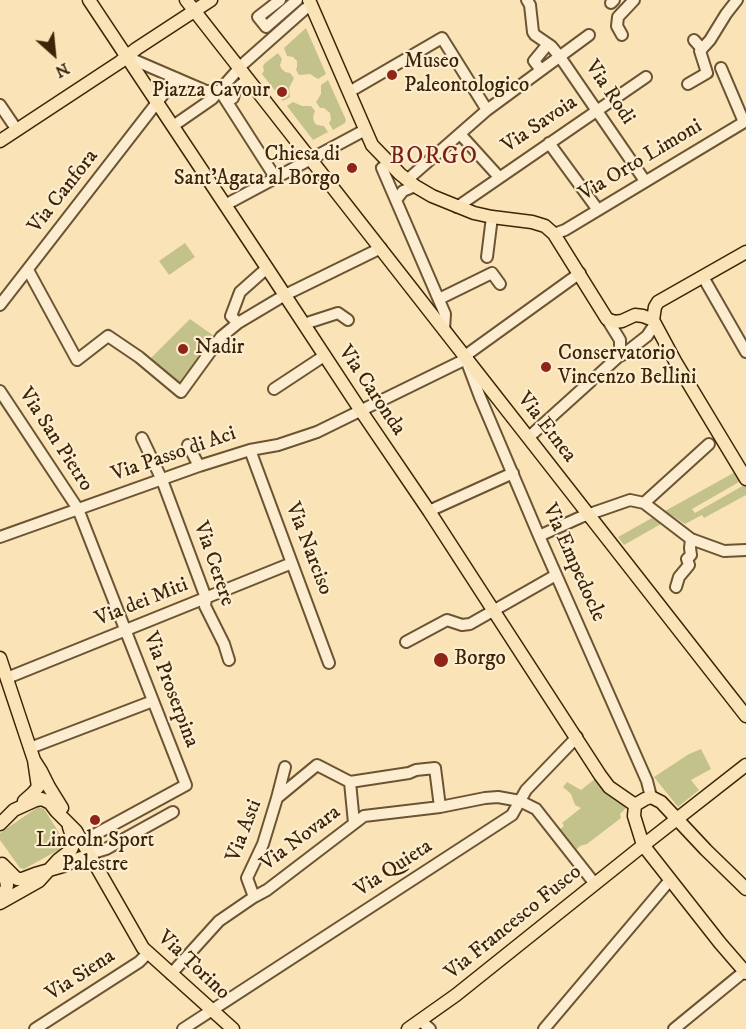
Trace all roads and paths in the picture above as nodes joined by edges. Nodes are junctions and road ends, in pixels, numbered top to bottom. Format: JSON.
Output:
{"nodes":[{"id":1,"x":89,"y":0,"type":"edge"},
{"id":2,"x":186,"y":0,"type":"edge"},
{"id":3,"x":211,"y":0,"type":"edge"},
{"id":4,"x":280,"y":0,"type":"edge"},
{"id":5,"x":527,"y":0,"type":"edge"},
{"id":6,"x":634,"y":0,"type":"edge"},
{"id":7,"x":737,"y":0,"type":"edge"},
{"id":8,"x":304,"y":1,"type":"edge"},
{"id":9,"x":194,"y":11,"type":"junction"},
{"id":10,"x":284,"y":11,"type":"junction"},
{"id":11,"x":292,"y":20,"type":"junction"},
{"id":12,"x":266,"y":27,"type":"junction"},
{"id":13,"x":589,"y":35,"type":"dead end"},
{"id":14,"x":622,"y":35,"type":"dead end"},
{"id":15,"x":274,"y":36,"type":"junction"},
{"id":16,"x":694,"y":40,"type":"dead end"},
{"id":17,"x":548,"y":44,"type":"junction"},
{"id":18,"x":702,"y":49,"type":"junction"},
{"id":19,"x":127,"y":57,"type":"junction"},
{"id":20,"x":560,"y":57,"type":"junction"},
{"id":21,"x":237,"y":65,"type":"junction"},
{"id":22,"x":721,"y":68,"type":"dead end"},
{"id":23,"x":541,"y":70,"type":"junction"},
{"id":24,"x":646,"y":77,"type":"dead end"},
{"id":25,"x":176,"y":78,"type":"junction"},
{"id":26,"x":248,"y":79,"type":"junction"},
{"id":27,"x":688,"y":84,"type":"dead end"},
{"id":28,"x":353,"y":90,"type":"junction"},
{"id":29,"x":213,"y":94,"type":"junction"},
{"id":30,"x":227,"y":101,"type":"junction"},
{"id":31,"x":157,"y":102,"type":"junction"},
{"id":32,"x":0,"y":105,"type":"edge"},
{"id":33,"x":487,"y":110,"type":"junction"},
{"id":34,"x":597,"y":110,"type":"junction"},
{"id":35,"x":745,"y":121,"type":"edge"},
{"id":36,"x":173,"y":126,"type":"junction"},
{"id":37,"x":17,"y":130,"type":"junction"},
{"id":38,"x":365,"y":130,"type":"junction"},
{"id":39,"x":460,"y":134,"type":"junction"},
{"id":40,"x":0,"y":141,"type":"edge"},
{"id":41,"x":549,"y":143,"type":"junction"},
{"id":42,"x":312,"y":162,"type":"junction"},
{"id":43,"x":389,"y":163,"type":"junction"},
{"id":44,"x":499,"y":177,"type":"junction"},
{"id":45,"x":274,"y":178,"type":"junction"},
{"id":46,"x":645,"y":181,"type":"junction"},
{"id":47,"x":411,"y":183,"type":"junction"},
{"id":48,"x":396,"y":200,"type":"junction"},
{"id":49,"x":225,"y":205,"type":"junction"},
{"id":50,"x":458,"y":207,"type":"junction"},
{"id":51,"x":598,"y":210,"type":"junction"},
{"id":52,"x":492,"y":217,"type":"junction"},
{"id":53,"x":554,"y":234,"type":"junction"},
{"id":54,"x":381,"y":248,"type":"junction"},
{"id":55,"x":746,"y":252,"type":"edge"},
{"id":56,"x":487,"y":257,"type":"dead end"},
{"id":57,"x":267,"y":268,"type":"junction"},
{"id":58,"x":28,"y":270,"type":"junction"},
{"id":59,"x":580,"y":273,"type":"junction"},
{"id":60,"x":703,"y":277,"type":"junction"},
{"id":61,"x":500,"y":284,"type":"dead end"},
{"id":62,"x":285,"y":295,"type":"junction"},
{"id":63,"x":439,"y":299,"type":"junction"},
{"id":64,"x":0,"y":305,"type":"edge"},
{"id":65,"x":607,"y":319,"type":"junction"},
{"id":66,"x":348,"y":320,"type":"dead end"},
{"id":67,"x":238,"y":322,"type":"junction"},
{"id":68,"x":654,"y":322,"type":"junction"},
{"id":69,"x":304,"y":324,"type":"junction"},
{"id":70,"x":444,"y":330,"type":"junction"},
{"id":71,"x":746,"y":352,"type":"edge"},
{"id":72,"x":324,"y":356,"type":"junction"},
{"id":73,"x":618,"y":357,"type":"junction"},
{"id":74,"x":466,"y":359,"type":"junction"},
{"id":75,"x":274,"y":389,"type":"dead end"},
{"id":76,"x":0,"y":391,"type":"edge"},
{"id":77,"x":361,"y":411,"type":"junction"},
{"id":78,"x":529,"y":437,"type":"junction"},
{"id":79,"x":142,"y":438,"type":"dead end"},
{"id":80,"x":709,"y":444,"type":"dead end"},
{"id":81,"x":188,"y":445,"type":"dead end"},
{"id":82,"x":250,"y":450,"type":"junction"},
{"id":83,"x":199,"y":466,"type":"junction"},
{"id":84,"x":513,"y":473,"type":"junction"},
{"id":85,"x":743,"y":474,"type":"edge"},
{"id":86,"x":162,"y":480,"type":"junction"},
{"id":87,"x":644,"y":503,"type":"junction"},
{"id":88,"x":78,"y":509,"type":"junction"},
{"id":89,"x":429,"y":511,"type":"junction"},
{"id":90,"x":589,"y":515,"type":"junction"},
{"id":91,"x":539,"y":536,"type":"junction"},
{"id":92,"x":0,"y":537,"type":"edge"},
{"id":93,"x":691,"y":539,"type":"junction"},
{"id":94,"x":746,"y":550,"type":"edge"},
{"id":95,"x":292,"y":563,"type":"junction"},
{"id":96,"x":556,"y":575,"type":"junction"},
{"id":97,"x":676,"y":586,"type":"dead end"},
{"id":98,"x":206,"y":598,"type":"junction"},
{"id":99,"x":494,"y":610,"type":"junction"},
{"id":100,"x":125,"y":630,"type":"junction"},
{"id":101,"x":406,"y":642,"type":"dead end"},
{"id":102,"x":0,"y":658,"type":"edge"},
{"id":103,"x":229,"y":660,"type":"dead end"},
{"id":104,"x":329,"y":663,"type":"dead end"},
{"id":105,"x":7,"y":678,"type":"junction"},
{"id":106,"x":153,"y":701,"type":"junction"},
{"id":107,"x":746,"y":716,"type":"edge"},
{"id":108,"x":577,"y":737,"type":"junction"},
{"id":109,"x":32,"y":754,"type":"junction"},
{"id":110,"x":746,"y":765,"type":"edge"},
{"id":111,"x":285,"y":767,"type":"dead end"},
{"id":112,"x":350,"y":782,"type":"junction"},
{"id":113,"x":651,"y":797,"type":"junction"},
{"id":114,"x":277,"y":798,"type":"junction"},
{"id":115,"x":520,"y":801,"type":"junction"},
{"id":116,"x":154,"y":802,"type":"junction"},
{"id":117,"x":631,"y":803,"type":"junction"},
{"id":118,"x":440,"y":807,"type":"junction"},
{"id":119,"x":14,"y":810,"type":"junction"},
{"id":120,"x":0,"y":815,"type":"edge"},
{"id":121,"x":676,"y":819,"type":"junction"},
{"id":122,"x":66,"y":820,"type":"junction"},
{"id":123,"x":354,"y":823,"type":"junction"},
{"id":124,"x":0,"y":824,"type":"edge"},
{"id":125,"x":86,"y":840,"type":"junction"},
{"id":126,"x":643,"y":845,"type":"junction"},
{"id":127,"x":90,"y":859,"type":"junction"},
{"id":128,"x":1,"y":863,"type":"edge"},
{"id":129,"x":48,"y":871,"type":"junction"},
{"id":130,"x":670,"y":880,"type":"junction"},
{"id":131,"x":595,"y":884,"type":"junction"},
{"id":132,"x":745,"y":886,"type":"edge"},
{"id":133,"x":1,"y":897,"type":"edge"},
{"id":134,"x":254,"y":897,"type":"junction"},
{"id":135,"x":148,"y":953,"type":"junction"},
{"id":136,"x":745,"y":972,"type":"edge"},
{"id":137,"x":171,"y":974,"type":"junction"},
{"id":138,"x":212,"y":1010,"type":"junction"},
{"id":139,"x":425,"y":1025,"type":"edge"},
{"id":140,"x":35,"y":1029,"type":"edge"},
{"id":141,"x":183,"y":1029,"type":"edge"},
{"id":142,"x":233,"y":1029,"type":"edge"},
{"id":143,"x":408,"y":1029,"type":"edge"},
{"id":144,"x":544,"y":1029,"type":"edge"},
{"id":145,"x":674,"y":1029,"type":"edge"}],
"edges":[{"from":1,"to":19,"type":"main road","name":"Via Caronda"},
{"from":2,"to":9,"type":"main road"},
{"from":3,"to":9,"type":"main road"},
{"from":4,"to":12,"type":"street"},
{"from":5,"to":17,"type":"street","name":"Via Rodi"},
{"from":6,"to":14,"type":"street"},
{"from":7,"to":18,"type":"street"},
{"from":8,"to":10,"type":"street"},
{"from":8,"to":11,"type":"street"},
{"from":8,"to":28,"type":"main road"},
{"from":9,"to":19,"type":"main road"},
{"from":9,"to":21,"type":"main road"},
{"from":10,"to":11,"type":"street"},
{"from":10,"to":12,"type":"street"},
{"from":11,"to":15,"type":"street"},
{"from":12,"to":15,"type":"street"},
{"from":13,"to":20,"type":"street"},
{"from":15,"to":21,"type":"street"},
{"from":16,"to":18,"type":"street"},
{"from":17,"to":20,"type":"street","name":"Via Rodi"},
{"from":17,"to":23,"type":"street"},
{"from":18,"to":27,"type":"street"},
{"from":19,"to":25,"type":"street"},
{"from":19,"to":31,"type":"main road","name":"Via Caronda"},
{"from":19,"to":37,"type":"main road"},
{"from":20,"to":23,"type":"street"},
{"from":20,"to":34,"type":"street","name":"Via Rodi"},
{"from":21,"to":26,"type":"main road","name":"Via Etnea"},
{"from":21,"to":29,"type":"street"},
{"from":22,"to":35,"type":"street"},
{"from":23,"to":33,"type":"street"},
{"from":24,"to":34,"type":"street","name":"Via Savoia"},
{"from":25,"to":29,"type":"street"},
{"from":25,"to":31,"type":"street","name":"Via Canfora"},
{"from":26,"to":30,"type":"street"},
{"from":26,"to":42,"type":"main road","name":"Via Etnea"},
{"from":28,"to":33,"type":"street"},
{"from":28,"to":38,"type":"main road"},
{"from":29,"to":30,"type":"street"},
{"from":29,"to":36,"type":"street"},
{"from":30,"to":45,"type":"street"},
{"from":31,"to":36,"type":"main road","name":"Via Caronda"},
{"from":31,"to":58,"type":"street","name":"Via Canfora"},
{"from":32,"to":37,"type":"street"},
{"from":33,"to":39,"type":"street"},
{"from":34,"to":41,"type":"street","name":"Via Savoia"},
{"from":34,"to":46,"type":"street","name":"Via Rodi"},
{"from":35,"to":46,"type":"street","name":"Via Orto Limoni"},
{"from":36,"to":49,"type":"main road","name":"Via Caronda"},
{"from":37,"to":40,"type":"main road"},
{"from":38,"to":42,"type":"street"},
{"from":38,"to":43,"type":"main road"},
{"from":39,"to":44,"type":"street"},
{"from":39,"to":47,"type":"street"},
{"from":41,"to":44,"type":"street","name":"Via Savoia"},
{"from":41,"to":51,"type":"street"},
{"from":42,"to":45,"type":"street"},
{"from":42,"to":54,"type":"main road","name":"Via Etnea"},
{"from":43,"to":47,"type":"main road"},
{"from":43,"to":48,"type":"street"},
{"from":44,"to":50,"type":"street","name":"Via Savoia"},
{"from":45,"to":49,"type":"street"},
{"from":46,"to":51,"type":"street","name":"Via Orto Limoni"},
{"from":47,"to":48,"type":"street"},
{"from":47,"to":50,"type":"main road"},
{"from":48,"to":63,"type":"street"},
{"from":49,"to":57,"type":"main road","name":"Via Caronda"},
{"from":50,"to":52,"type":"main road"},
{"from":51,"to":53,"type":"street","name":"Via Orto Limoni"},
{"from":52,"to":53,"type":"main road"},
{"from":52,"to":56,"type":"street"},
{"from":53,"to":59,"type":"main road"},
{"from":54,"to":62,"type":"street"},
{"from":54,"to":70,"type":"main road","name":"Via Etnea"},
{"from":55,"to":60,"type":"main road"},
{"from":57,"to":62,"type":"main road","name":"Via Caronda"},
{"from":57,"to":67,"type":"street"},
{"from":58,"to":64,"type":"street","name":"Via Canfora"},
{"from":58,"to":67,"type":"street"},
{"from":59,"to":65,"type":"main road"},
{"from":59,"to":74,"type":"street","name":"Via Passo di Aci"},
{"from":60,"to":68,"type":"main road"},
{"from":60,"to":71,"type":"street"},
{"from":61,"to":63,"type":"street"},
{"from":62,"to":67,"type":"street"},
{"from":62,"to":69,"type":"main road","name":"Via Caronda"},
{"from":63,"to":70,"type":"street"},
{"from":65,"to":68,"type":"main road"},
{"from":65,"to":73,"type":"street"},
{"from":66,"to":69,"type":"street"},
{"from":68,"to":73,"type":"street"},
{"from":68,"to":85,"type":"main road"},
{"from":69,"to":72,"type":"main road","name":"Via Caronda"},
{"from":70,"to":74,"type":"main road","name":"Via Etnea"},
{"from":72,"to":75,"type":"street"},
{"from":72,"to":77,"type":"main road","name":"Via Caronda"},
{"from":73,"to":78,"type":"street"},
{"from":74,"to":77,"type":"street","name":"Via Passo di Aci"},
{"from":74,"to":78,"type":"main road","name":"Via Etnea"},
{"from":74,"to":84,"type":"street","name":"Via Empedocle"},
{"from":76,"to":88,"type":"street","name":"Via San Pietro"},
{"from":77,"to":82,"type":"street","name":"Via Passo di Aci"},
{"from":77,"to":89,"type":"main road","name":"Via Caronda"},
{"from":78,"to":90,"type":"main road","name":"Via Etnea"},
{"from":79,"to":86,"type":"street","name":"Via Cerere"},
{"from":80,"to":87,"type":"street"},
{"from":81,"to":83,"type":"street"},
{"from":82,"to":83,"type":"street","name":"Via Passo di Aci"},
{"from":82,"to":95,"type":"street","name":"Via Narciso"},
{"from":83,"to":86,"type":"street","name":"Via Passo di Aci"},
{"from":84,"to":89,"type":"street"},
{"from":84,"to":91,"type":"street","name":"Via Empedocle"},
{"from":86,"to":88,"type":"street","name":"Via Passo di Aci"},
{"from":86,"to":98,"type":"street","name":"Via Cerere"},
{"from":87,"to":90,"type":"street"},
{"from":87,"to":93,"type":"street"},
{"from":88,"to":92,"type":"street","name":"Via Passo di Aci"},
{"from":88,"to":100,"type":"street","name":"Via Proserpina"},
{"from":89,"to":99,"type":"main road","name":"Via Caronda"},
{"from":90,"to":91,"type":"street"},
{"from":90,"to":107,"type":"main road","name":"Via Etnea"},
{"from":91,"to":96,"type":"street","name":"Via Empedocle"},
{"from":93,"to":94,"type":"street"},
{"from":93,"to":97,"type":"street"},
{"from":95,"to":98,"type":"street","name":"Via dei Miti"},
{"from":95,"to":104,"type":"street","name":"Via Narciso"},
{"from":96,"to":99,"type":"street"},
{"from":96,"to":113,"type":"street","name":"Via Empedocle"},
{"from":98,"to":100,"type":"street","name":"Via dei Miti"},
{"from":98,"to":103,"type":"street","name":"Via Cerere"},
{"from":99,"to":101,"type":"street"},
{"from":99,"to":108,"type":"main road","name":"Via Caronda"},
{"from":100,"to":105,"type":"street","name":"Via dei Miti"},
{"from":100,"to":106,"type":"street","name":"Via Proserpina"},
{"from":102,"to":105,"type":"main road"},
{"from":105,"to":109,"type":"main road"},
{"from":106,"to":109,"type":"street"},
{"from":106,"to":116,"type":"street","name":"Via Proserpina"},
{"from":108,"to":115,"type":"street","name":"Via Quieta"},
{"from":108,"to":117,"type":"main road","name":"Via Caronda"},
{"from":109,"to":119,"type":"main road"},
{"from":109,"to":122,"type":"main road"},
{"from":110,"to":121,"type":"main road","name":"Via Francesco Fusco"},
{"from":111,"to":114,"type":"street"},
{"from":112,"to":114,"type":"street","name":"Via Asti"},
{"from":112,"to":118,"type":"street"},
{"from":112,"to":123,"type":"street"},
{"from":113,"to":117,"type":"main road"},
{"from":113,"to":121,"type":"main road"},
{"from":114,"to":134,"type":"street","name":"Via Asti"},
{"from":115,"to":118,"type":"street","name":"Via Novara"},
{"from":115,"to":131,"type":"street"},
{"from":115,"to":138,"type":"street","name":"Via Quieta"},
{"from":116,"to":125,"type":"street"},
{"from":116,"to":127,"type":"street"},
{"from":117,"to":126,"type":"main road"},
{"from":118,"to":123,"type":"street","name":"Via Novara"},
{"from":119,"to":120,"type":"main road"},
{"from":119,"to":122,"type":"main road"},
{"from":119,"to":124,"type":"main road"},
{"from":121,"to":126,"type":"main road","name":"Via Francesco Fusco"},
{"from":121,"to":132,"type":"main road"},
{"from":122,"to":125,"type":"main road","name":"Via Torino"},
{"from":122,"to":129,"type":"main road"},
{"from":123,"to":134,"type":"street","name":"Via Novara"},
{"from":125,"to":127,"type":"main road","name":"Via Torino"},
{"from":126,"to":130,"type":"main road"},
{"from":126,"to":131,"type":"main road","name":"Via Francesco Fusco"},
{"from":127,"to":129,"type":"main road"},
{"from":127,"to":135,"type":"main road","name":"Via Torino"},
{"from":128,"to":129,"type":"main road"},
{"from":128,"to":133,"type":"main road"},
{"from":129,"to":133,"type":"main road"},
{"from":130,"to":136,"type":"main road"},
{"from":130,"to":144,"type":"street"},
{"from":131,"to":139,"type":"main road","name":"Via Francesco Fusco"},
{"from":134,"to":137,"type":"street","name":"Via Novara"},
{"from":135,"to":137,"type":"main road","name":"Via Torino"},
{"from":135,"to":140,"type":"street","name":"Via Siena"},
{"from":136,"to":145,"type":"street"},
{"from":137,"to":138,"type":"main road","name":"Via Torino"},
{"from":138,"to":141,"type":"street","name":"Via Quieta"},
{"from":138,"to":142,"type":"main road","name":"Via Torino"},
{"from":139,"to":143,"type":"main road","name":"Via Francesco Fusco"}]}
